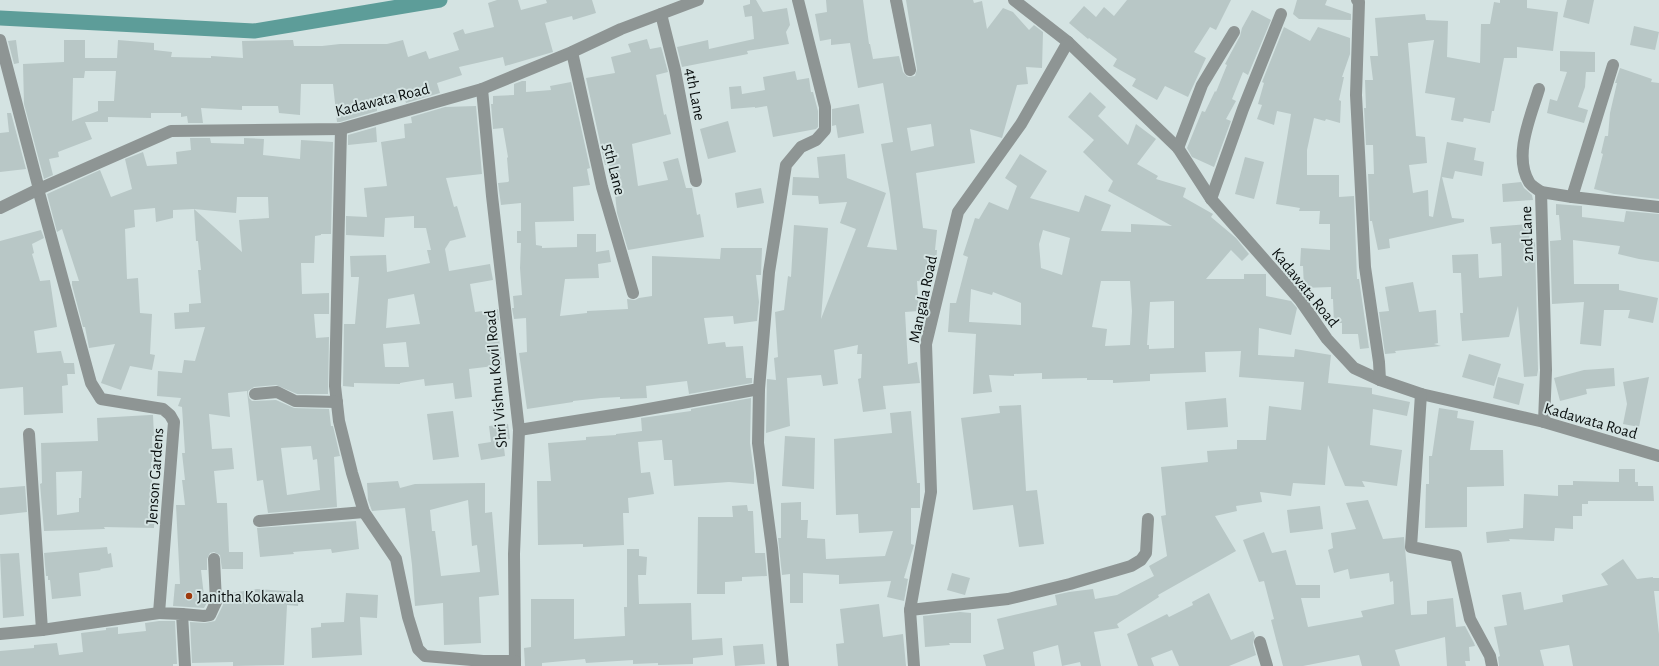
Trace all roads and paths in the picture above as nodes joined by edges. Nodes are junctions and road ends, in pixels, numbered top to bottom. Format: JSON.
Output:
{"nodes":[{"id":1,"x":698,"y":0,"type":"edge"},
{"id":2,"x":798,"y":0,"type":"edge"},
{"id":3,"x":896,"y":0,"type":"edge"},
{"id":4,"x":1014,"y":0,"type":"edge"},
{"id":5,"x":1357,"y":0,"type":"edge"},
{"id":6,"x":660,"y":14,"type":"junction"},
{"id":7,"x":1281,"y":14,"type":"dead end"},
{"id":8,"x":1234,"y":32,"type":"dead end"},
{"id":9,"x":0,"y":40,"type":"edge"},
{"id":10,"x":1068,"y":42,"type":"junction"},
{"id":11,"x":572,"y":52,"type":"junction"},
{"id":12,"x":1613,"y":65,"type":"dead end"},
{"id":13,"x":910,"y":70,"type":"dead end"},
{"id":14,"x":482,"y":89,"type":"junction"},
{"id":15,"x":1540,"y":89,"type":"dead end"},
{"id":16,"x":341,"y":129,"type":"junction"},
{"id":17,"x":1178,"y":148,"type":"junction"},
{"id":18,"x":696,"y":181,"type":"dead end"},
{"id":19,"x":38,"y":189,"type":"junction"},
{"id":20,"x":1541,"y":192,"type":"junction"},
{"id":21,"x":1572,"y":197,"type":"junction"},
{"id":22,"x":1210,"y":199,"type":"junction"},
{"id":23,"x":1659,"y":207,"type":"edge"},
{"id":24,"x":0,"y":208,"type":"edge"},
{"id":25,"x":633,"y":293,"type":"dead end"},
{"id":26,"x":1380,"y":380,"type":"junction"},
{"id":27,"x":760,"y":389,"type":"junction"},
{"id":28,"x":255,"y":394,"type":"dead end"},
{"id":29,"x":1421,"y":394,"type":"junction"},
{"id":30,"x":337,"y":402,"type":"junction"},
{"id":31,"x":1544,"y":422,"type":"junction"},
{"id":32,"x":519,"y":430,"type":"junction"},
{"id":33,"x":29,"y":434,"type":"dead end"},
{"id":34,"x":1659,"y":456,"type":"edge"},
{"id":35,"x":364,"y":512,"type":"junction"},
{"id":36,"x":1148,"y":519,"type":"dead end"},
{"id":37,"x":259,"y":521,"type":"dead end"},
{"id":38,"x":214,"y":558,"type":"dead end"},
{"id":39,"x":910,"y":610,"type":"junction"},
{"id":40,"x":159,"y":613,"type":"junction"},
{"id":41,"x":182,"y":614,"type":"junction"},
{"id":42,"x":42,"y":630,"type":"junction"},
{"id":43,"x":0,"y":634,"type":"edge"},
{"id":44,"x":1260,"y":642,"type":"dead end"},
{"id":45,"x":515,"y":663,"type":"edge"},
{"id":46,"x":185,"y":666,"type":"edge"},
{"id":47,"x":783,"y":666,"type":"edge"},
{"id":48,"x":914,"y":666,"type":"edge"},
{"id":49,"x":1267,"y":666,"type":"edge"},
{"id":50,"x":1492,"y":666,"type":"edge"}],
"edges":[{"from":1,"to":6,"type":"street","name":"Kadawata Road"},
{"from":2,"to":27,"type":"street"},
{"from":3,"to":13,"type":"street"},
{"from":4,"to":10,"type":"street","name":"Kadawata Road"},
{"from":5,"to":26,"type":"street"},
{"from":6,"to":11,"type":"street","name":"Kadawata Road"},
{"from":6,"to":18,"type":"street","name":"4th Lane"},
{"from":7,"to":22,"type":"street"},
{"from":8,"to":17,"type":"street"},
{"from":9,"to":19,"type":"street"},
{"from":10,"to":17,"type":"street","name":"Kadawata Road"},
{"from":10,"to":39,"type":"street","name":"Mangala Road"},
{"from":11,"to":14,"type":"street","name":"Kadawata Road"},
{"from":11,"to":25,"type":"street","name":"5th Lane"},
{"from":12,"to":21,"type":"street"},
{"from":14,"to":16,"type":"street","name":"Kadawata Road"},
{"from":14,"to":32,"type":"street","name":"Shri Vishnu Kovil Road"},
{"from":15,"to":20,"type":"street"},
{"from":16,"to":19,"type":"street","name":"Kadawata Road"},
{"from":16,"to":30,"type":"street"},
{"from":17,"to":22,"type":"street","name":"Kadawata Road"},
{"from":19,"to":24,"type":"street","name":"Kadawata Road"},
{"from":19,"to":40,"type":"street","name":"Jenson Gardens"},
{"from":20,"to":21,"type":"street","name":"2nd Lane"},
{"from":20,"to":31,"type":"street","name":"2nd Lane"},
{"from":21,"to":23,"type":"street","name":"2nd Lane"},
{"from":22,"to":26,"type":"street","name":"Kadawata Road"},
{"from":26,"to":29,"type":"street","name":"Kadawata Road"},
{"from":27,"to":32,"type":"street"},
{"from":27,"to":47,"type":"street"},
{"from":28,"to":30,"type":"street"},
{"from":29,"to":31,"type":"street","name":"Kadawata Road"},
{"from":29,"to":50,"type":"street"},
{"from":30,"to":35,"type":"street"},
{"from":31,"to":34,"type":"street","name":"Kadawata Road"},
{"from":32,"to":45,"type":"street","name":"Shri Vishnu Kovil Road"},
{"from":33,"to":42,"type":"street"},
{"from":35,"to":37,"type":"street"},
{"from":35,"to":45,"type":"street"},
{"from":36,"to":39,"type":"street"},
{"from":38,"to":41,"type":"street"},
{"from":39,"to":48,"type":"street","name":"Mangala Road"},
{"from":40,"to":41,"type":"street"},
{"from":40,"to":42,"type":"street"},
{"from":41,"to":46,"type":"street"},
{"from":42,"to":43,"type":"street"},
{"from":44,"to":49,"type":"street"}]}
